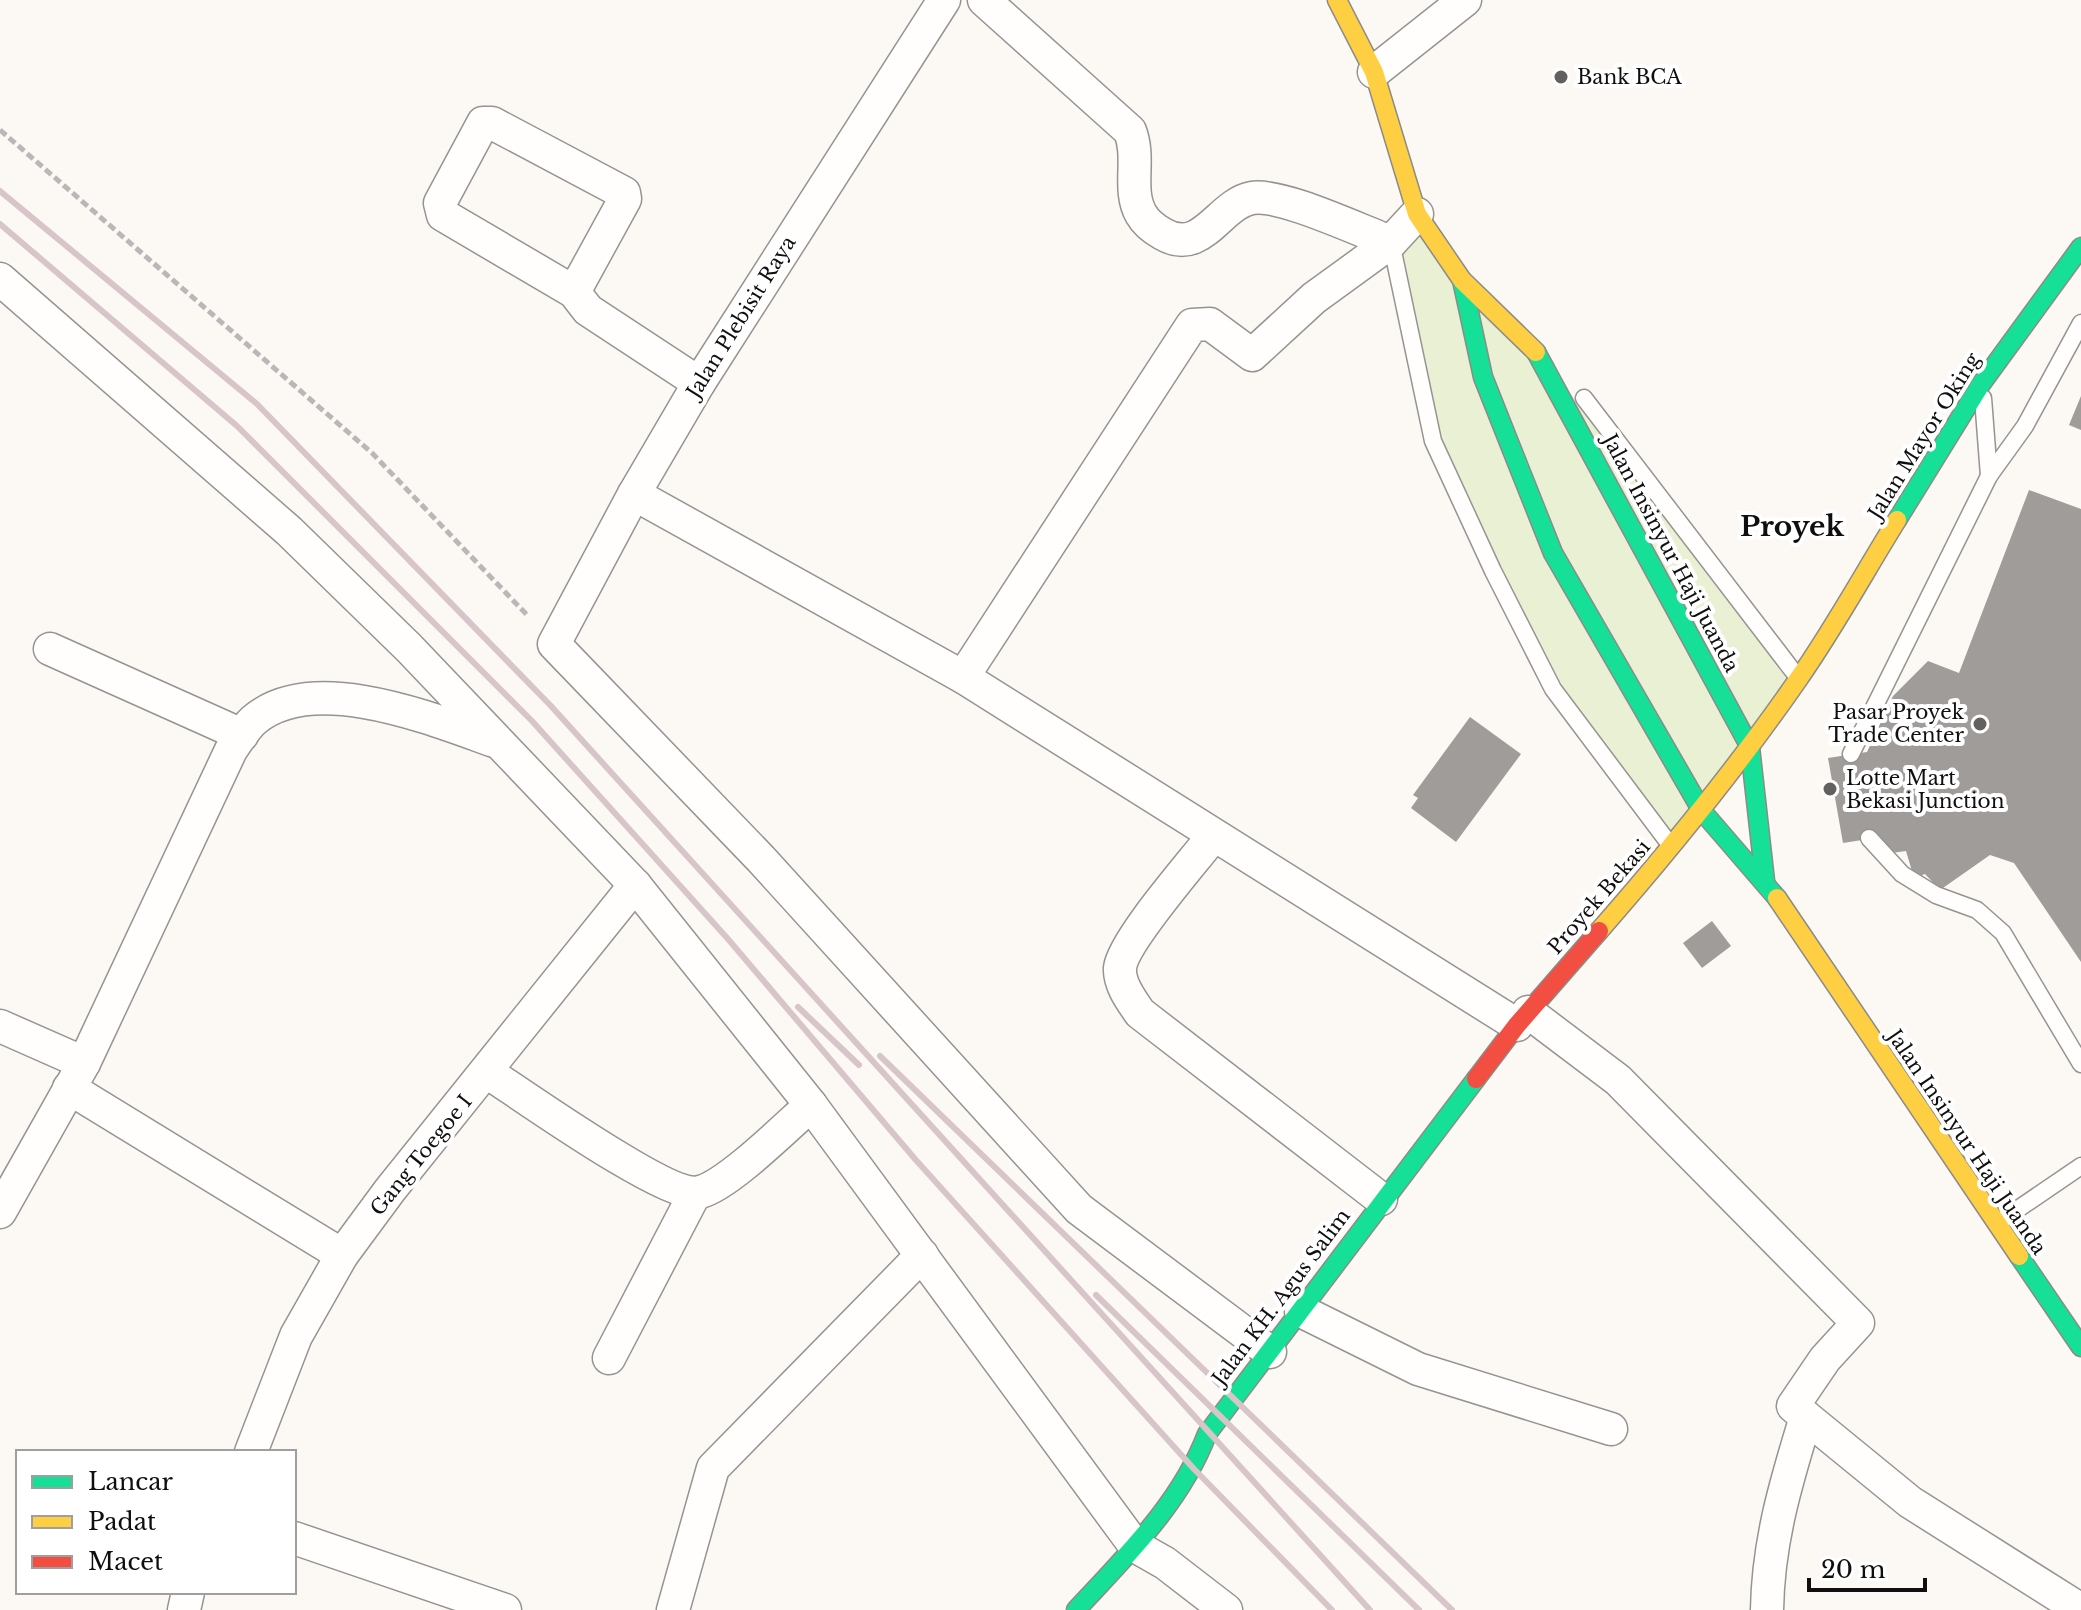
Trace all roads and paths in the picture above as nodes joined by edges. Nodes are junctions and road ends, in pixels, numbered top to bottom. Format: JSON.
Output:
{"nodes":[{"id":1,"x":944,"y":0,"type":"edge"},
{"id":2,"x":984,"y":0,"type":"edge"},
{"id":3,"x":1337,"y":0,"type":"edge"},
{"id":4,"x":1465,"y":0,"type":"edge"},
{"id":5,"x":1374,"y":72,"type":"junction"},
{"id":6,"x":0,"y":130,"type":"edge"},
{"id":7,"x":1417,"y":214,"type":"junction"},
{"id":8,"x":1391,"y":242,"type":"junction"},
{"id":9,"x":2081,"y":247,"type":"edge"},
{"id":10,"x":0,"y":279,"type":"edge"},
{"id":11,"x":1462,"y":280,"type":"junction"},
{"id":12,"x":574,"y":292,"type":"junction"},
{"id":13,"x":2081,"y":323,"type":"edge"},
{"id":14,"x":1540,"y":356,"type":"junction"},
{"id":15,"x":699,"y":383,"type":"junction"},
{"id":16,"x":1981,"y":384,"type":"junction"},
{"id":17,"x":1989,"y":476,"type":"junction"},
{"id":18,"x":634,"y":494,"type":"junction"},
{"id":19,"x":554,"y":644,"type":"junction"},
{"id":20,"x":50,"y":649,"type":"dead end"},
{"id":21,"x":963,"y":677,"type":"junction"},
{"id":22,"x":1799,"y":679,"type":"junction"},
{"id":23,"x":242,"y":735,"type":"junction"},
{"id":24,"x":498,"y":742,"type":"junction"},
{"id":25,"x":1750,"y":747,"type":"junction"},
{"id":26,"x":1851,"y":754,"type":"dead end"},
{"id":27,"x":1702,"y":811,"type":"junction"},
{"id":28,"x":1213,"y":836,"type":"junction"},
{"id":29,"x":1869,"y":838,"type":"dead end"},
{"id":30,"x":1672,"y":848,"type":"junction"},
{"id":31,"x":1765,"y":881,"type":"junction"},
{"id":32,"x":635,"y":885,"type":"junction"},
{"id":33,"x":1523,"y":1018,"type":"junction"},
{"id":34,"x":0,"y":1026,"type":"edge"},
{"id":35,"x":2081,"y":1064,"type":"edge"},
{"id":36,"x":487,"y":1072,"type":"junction"},
{"id":37,"x":76,"y":1076,"type":"junction"},
{"id":38,"x":811,"y":1105,"type":"junction"},
{"id":39,"x":2081,"y":1166,"type":"edge"},
{"id":40,"x":695,"y":1193,"type":"junction"},
{"id":41,"x":1381,"y":1199,"type":"junction"},
{"id":42,"x":0,"y":1212,"type":"edge"},
{"id":43,"x":1995,"y":1225,"type":"junction"},
{"id":44,"x":342,"y":1255,"type":"junction"},
{"id":45,"x":922,"y":1255,"type":"junction"},
{"id":46,"x":1301,"y":1311,"type":"junction"},
{"id":47,"x":2081,"y":1347,"type":"edge"},
{"id":48,"x":1270,"y":1352,"type":"junction"},
{"id":49,"x":609,"y":1358,"type":"dead end"},
{"id":50,"x":1806,"y":1417,"type":"junction"},
{"id":51,"x":1611,"y":1429,"type":"dead end"},
{"id":52,"x":252,"y":1450,"type":"edge"},
{"id":53,"x":296,"y":1539,"type":"edge"},
{"id":54,"x":1135,"y":1546,"type":"junction"},
{"id":55,"x":505,"y":1610,"type":"edge"},
{"id":56,"x":673,"y":1610,"type":"edge"},
{"id":57,"x":1076,"y":1610,"type":"edge"},
{"id":58,"x":1226,"y":1610,"type":"edge"},
{"id":59,"x":1767,"y":1610,"type":"edge"},
{"id":60,"x":2081,"y":1610,"type":"edge"}],
"edges":[{"from":1,"to":15,"type":"street","name":"Jalan Plebisit Raya"},
{"from":2,"to":8,"type":"street"},
{"from":3,"to":5,"type":"main road","name":"Jalan Insinyur Haji Juanda"},
{"from":4,"to":5,"type":"street"},
{"from":5,"to":7,"type":"main road","name":"Jalan Insinyur Haji Juanda"},
{"from":6,"to":19,"type":"path"},
{"from":7,"to":8,"type":"street"},
{"from":7,"to":11,"type":"main road","name":"Jalan Insinyur Haji Juanda"},
{"from":8,"to":21,"type":"street"},
{"from":8,"to":30,"type":"lane"},
{"from":9,"to":16,"type":"main road","name":"Jalan Mayor Oking"},
{"from":10,"to":24,"type":"street"},
{"from":11,"to":14,"type":"main road","name":"Jalan Insinyur Haji Juanda"},
{"from":11,"to":27,"type":"main road","name":"Jalan Insinyur Haji Juanda"},
{"from":12,"to":12,"type":"street"},
{"from":12,"to":15,"type":"street"},
{"from":13,"to":17,"type":"lane"},
{"from":14,"to":22,"type":"lane"},
{"from":14,"to":25,"type":"main road","name":"Jalan Insinyur Haji Juanda"},
{"from":15,"to":18,"type":"street","name":"Jalan Plebisit Raya"},
{"from":16,"to":17,"type":"lane"},
{"from":16,"to":22,"type":"main road","name":"Jalan Mayor Oking"},
{"from":17,"to":26,"type":"lane"},
{"from":18,"to":19,"type":"street","name":"Jalan Plebisit Raya"},
{"from":18,"to":21,"type":"street"},
{"from":19,"to":48,"type":"street"},
{"from":20,"to":23,"type":"street"},
{"from":21,"to":28,"type":"street"},
{"from":22,"to":25,"type":"main road","name":"Jalan Mayor Oking"},
{"from":23,"to":24,"type":"street"},
{"from":23,"to":37,"type":"street"},
{"from":24,"to":32,"type":"street"},
{"from":25,"to":27,"type":"main road","name":"Jalan Mayor Oking"},
{"from":25,"to":31,"type":"main road","name":"Jalan Insinyur Haji Juanda"},
{"from":27,"to":30,"type":"main road","name":"Proyek Bekasi"},
{"from":27,"to":31,"type":"main road","name":"Jalan Insinyur Haji Juanda"},
{"from":28,"to":33,"type":"street"},
{"from":28,"to":41,"type":"street"},
{"from":29,"to":35,"type":"lane"},
{"from":30,"to":33,"type":"main road","name":"Proyek Bekasi"},
{"from":31,"to":43,"type":"main road","name":"Jalan Insinyur Haji Juanda"},
{"from":32,"to":36,"type":"street","name":"Gang Toegoe I"},
{"from":32,"to":38,"type":"street"},
{"from":33,"to":41,"type":"main road","name":"Jalan KH. Agus Salim"},
{"from":33,"to":50,"type":"street"},
{"from":34,"to":37,"type":"street"},
{"from":36,"to":40,"type":"street"},
{"from":36,"to":44,"type":"street","name":"Gang Toegoe I"},
{"from":37,"to":42,"type":"street"},
{"from":37,"to":44,"type":"street"},
{"from":38,"to":40,"type":"street"},
{"from":38,"to":45,"type":"street"},
{"from":39,"to":43,"type":"lane"},
{"from":40,"to":49,"type":"street"},
{"from":41,"to":46,"type":"main road","name":"Jalan KH. Agus Salim"},
{"from":43,"to":47,"type":"main road","name":"Jalan Insinyur Haji Juanda"},
{"from":44,"to":52,"type":"street","name":"Gang Toegoe I"},
{"from":45,"to":54,"type":"street"},
{"from":45,"to":56,"type":"street"},
{"from":46,"to":48,"type":"main road","name":"Jalan KH. Agus Salim"},
{"from":46,"to":51,"type":"street"},
{"from":48,"to":54,"type":"main road","name":"Jalan KH. Agus Salim"},
{"from":50,"to":59,"type":"street"},
{"from":50,"to":60,"type":"street"},
{"from":53,"to":55,"type":"street"},
{"from":54,"to":57,"type":"main road","name":"Jalan KH. Agus Salim"},
{"from":54,"to":58,"type":"street"}]}
